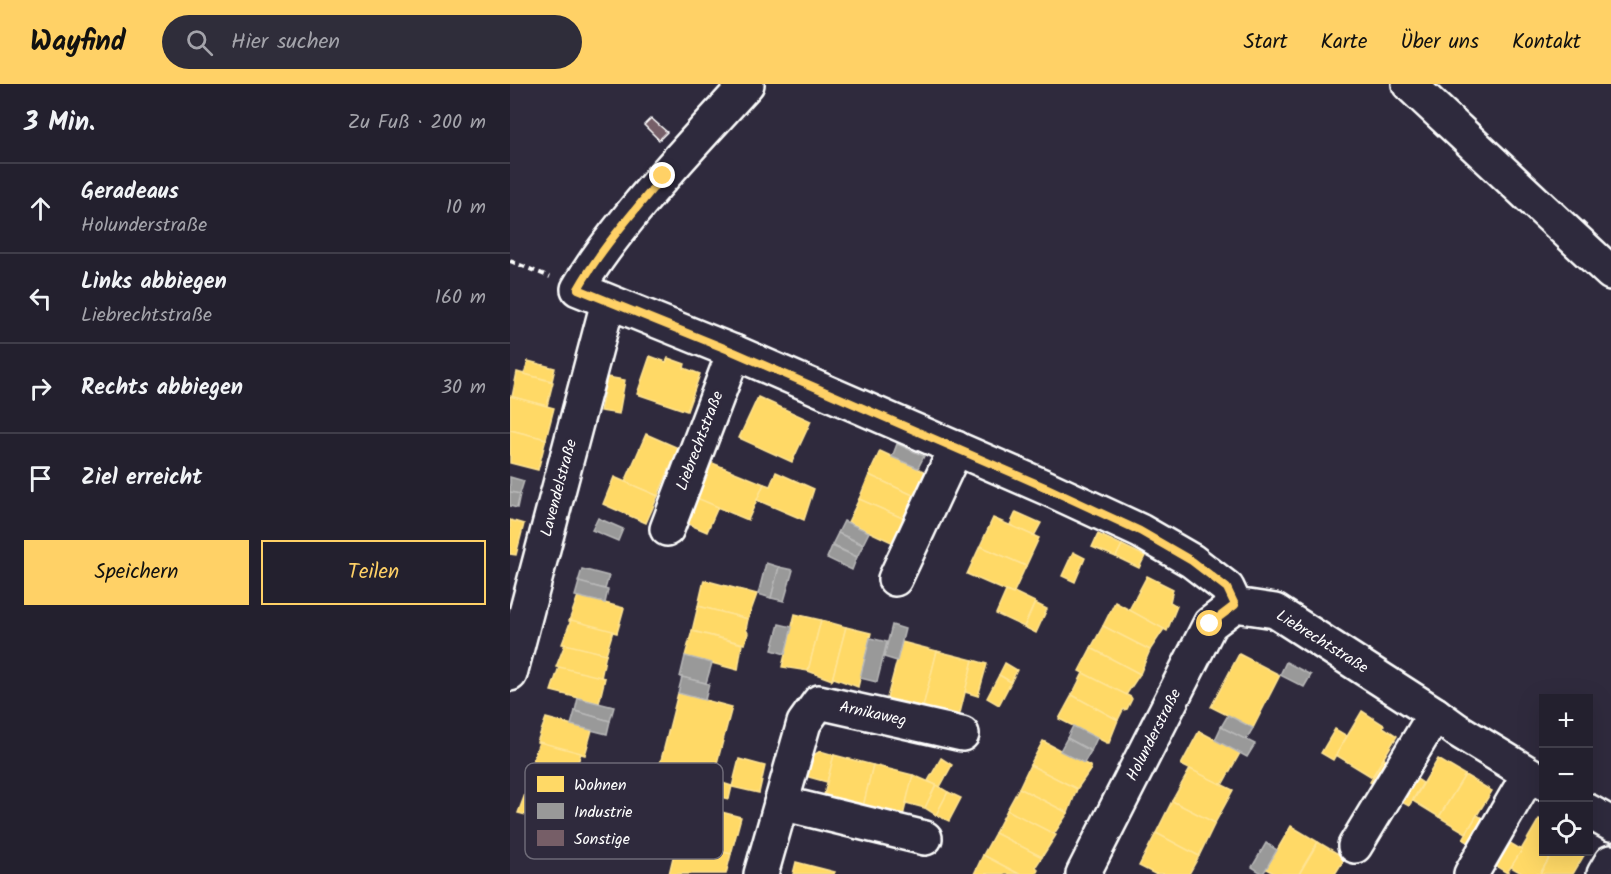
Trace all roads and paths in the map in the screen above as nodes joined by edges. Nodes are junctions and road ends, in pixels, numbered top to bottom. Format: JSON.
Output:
{"nodes":[{"id":1,"x":747,"y":84,"type":"edge"},
{"id":2,"x":1409,"y":84,"type":"edge"},
{"id":3,"x":510,"y":261,"type":"edge"},
{"id":4,"x":1611,"y":273,"type":"edge"},
{"id":5,"x":593,"y":296,"type":"junction"},
{"id":6,"x":734,"y":352,"type":"junction"},
{"id":7,"x":956,"y":448,"type":"junction"},
{"id":8,"x":667,"y":529,"type":"dead end"},
{"id":9,"x":895,"y":579,"type":"dead end"},
{"id":10,"x":1235,"y":605,"type":"junction"},
{"id":11,"x":510,"y":674,"type":"edge"},
{"id":12,"x":1435,"y":714,"type":"junction"},
{"id":13,"x":962,"y":734,"type":"dead end"},
{"id":14,"x":1536,"y":779,"type":"edge"},
{"id":15,"x":781,"y":803,"type":"junction"},
{"id":16,"x":1593,"y":813,"type":"edge"},
{"id":17,"x":1611,"y":824,"type":"edge"},
{"id":18,"x":925,"y":838,"type":"dead end"},
{"id":19,"x":1354,"y":846,"type":"dead end"},
{"id":20,"x":1611,"y":862,"type":"edge"},
{"id":21,"x":761,"y":874,"type":"edge"},
{"id":22,"x":1083,"y":874,"type":"edge"},
{"id":23,"x":1472,"y":874,"type":"edge"},
{"id":24,"x":1604,"y":874,"type":"edge"}],
"edges":[{"from":1,"to":5,"type":"street","name":"Lavendelstraße"},
{"from":2,"to":4,"type":"street"},
{"from":3,"to":5,"type":"path"},
{"from":5,"to":6,"type":"street"},
{"from":5,"to":11,"type":"street","name":"Lavendelstraße"},
{"from":6,"to":7,"type":"street"},
{"from":6,"to":8,"type":"street","name":"Liebrechtstraße"},
{"from":7,"to":9,"type":"street"},
{"from":7,"to":10,"type":"street"},
{"from":10,"to":12,"type":"street","name":"Liebrechtstraße"},
{"from":10,"to":22,"type":"street","name":"Holunderstraße"},
{"from":12,"to":14,"type":"street","name":"Liebrechtstraße"},
{"from":12,"to":19,"type":"street"},
{"from":13,"to":15,"type":"street","name":"Arnikaweg"},
{"from":14,"to":23,"type":"street","name":"Liebrechtstraße"},
{"from":15,"to":18,"type":"street"},
{"from":15,"to":21,"type":"street","name":"Arnikaweg"},
{"from":16,"to":17,"type":"street"},
{"from":20,"to":24,"type":"street"}]}
